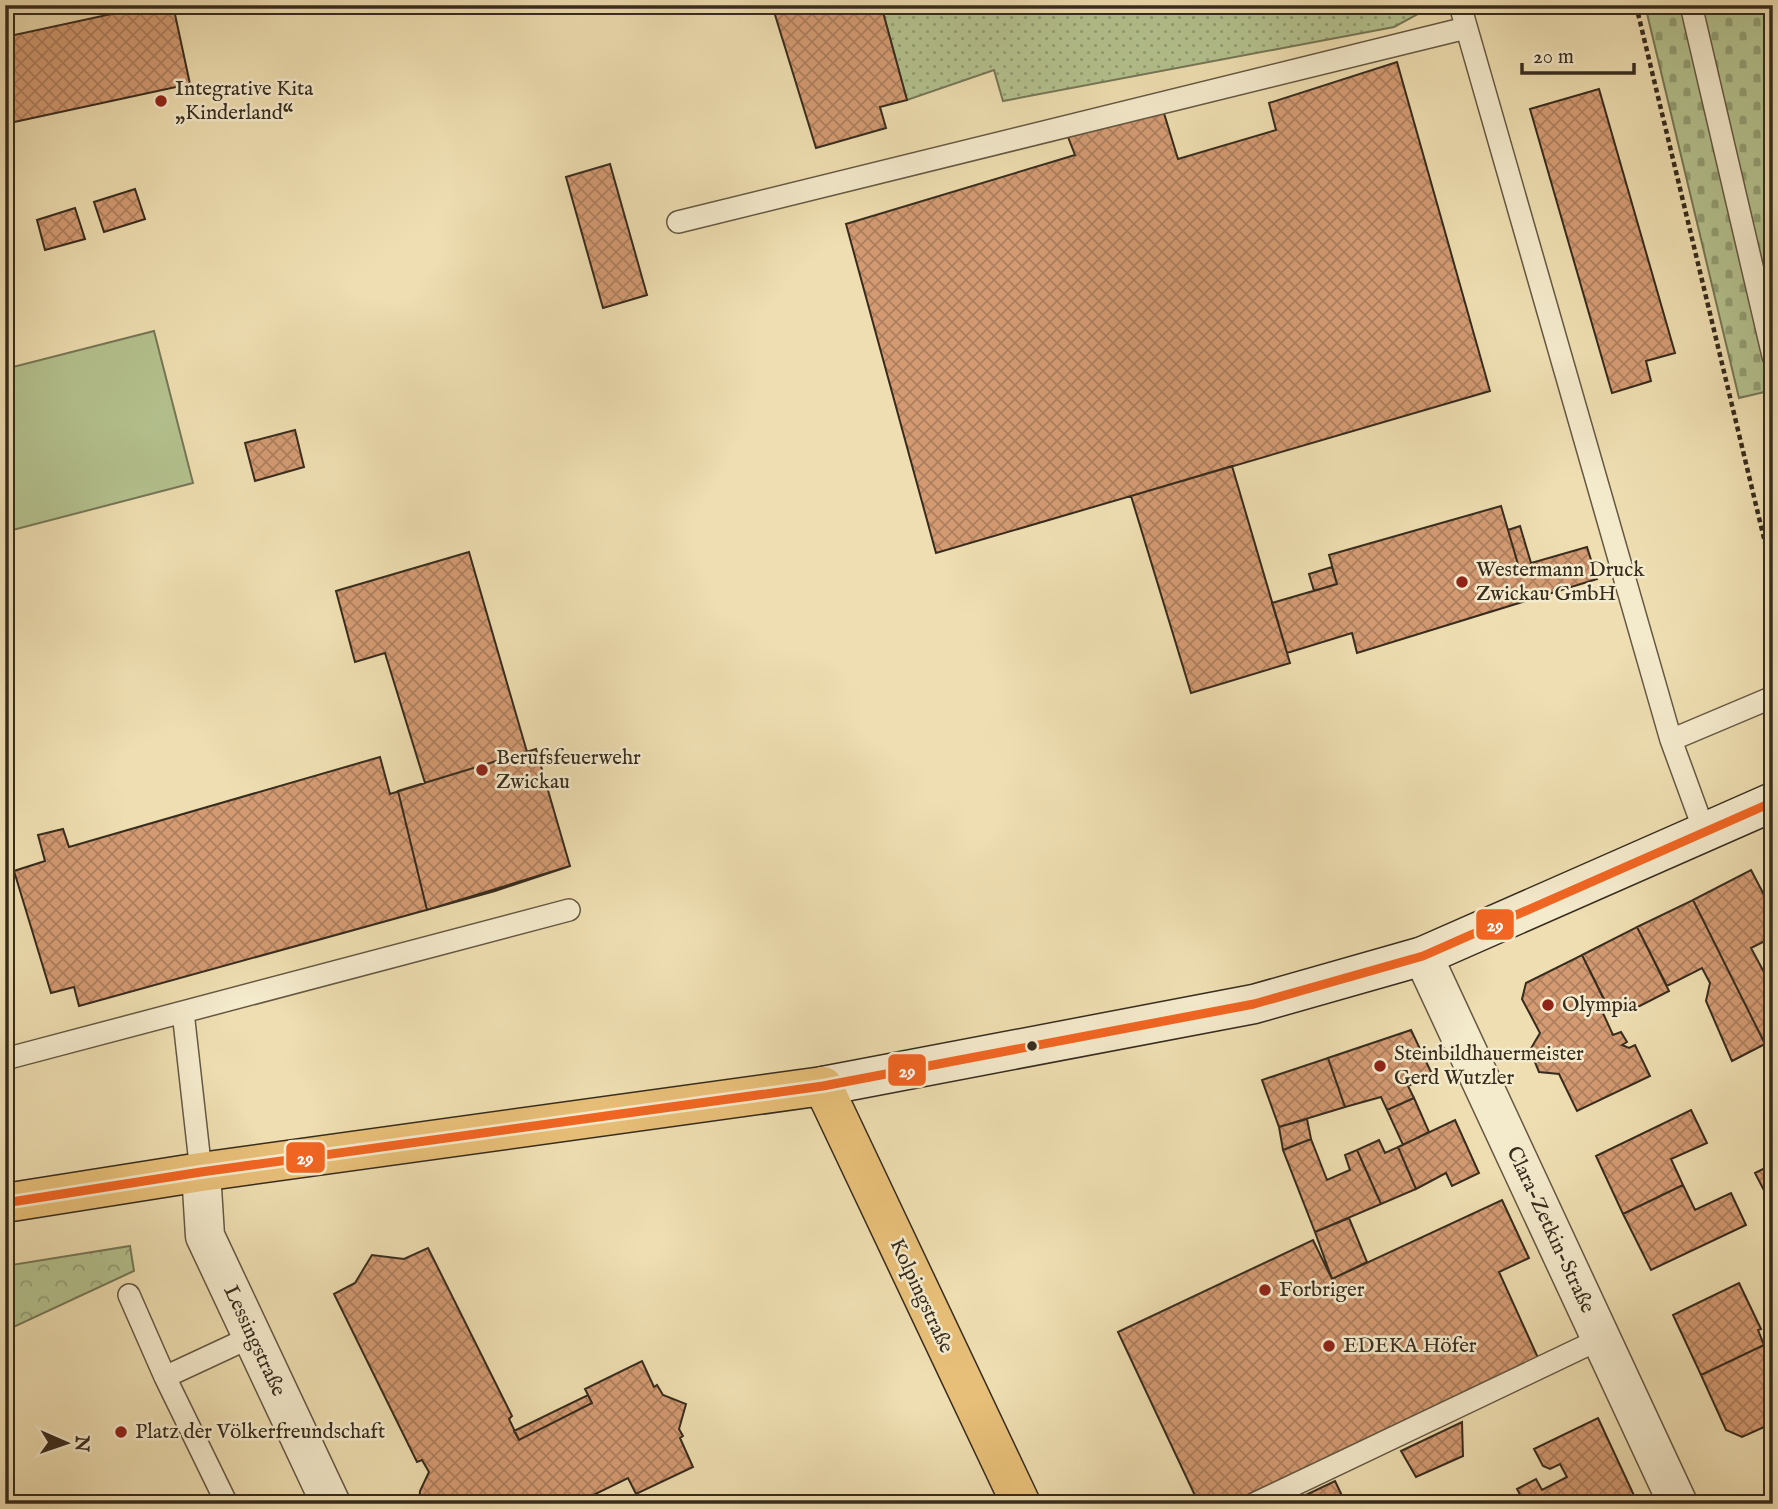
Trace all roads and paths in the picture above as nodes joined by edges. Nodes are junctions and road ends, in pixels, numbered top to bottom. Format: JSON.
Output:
{"nodes":[{"id":1,"x":1460,"y":5,"type":"edge"},
{"id":2,"x":1636,"y":5,"type":"edge"},
{"id":3,"x":1691,"y":5,"type":"edge"},
{"id":4,"x":1466,"y":29,"type":"junction"},
{"id":5,"x":678,"y":222,"type":"dead end"},
{"id":6,"x":1773,"y":356,"type":"edge"},
{"id":7,"x":1773,"y":576,"type":"edge"},
{"id":8,"x":1773,"y":697,"type":"edge"},
{"id":9,"x":1671,"y":740,"type":"junction"},
{"id":10,"x":1773,"y":802,"type":"edge"},
{"id":11,"x":1705,"y":833,"type":"junction"},
{"id":12,"x":569,"y":910,"type":"dead end"},
{"id":13,"x":1423,"y":956,"type":"junction"},
{"id":14,"x":183,"y":1012,"type":"junction"},
{"id":15,"x":5,"y":1059,"type":"edge"},
{"id":16,"x":823,"y":1086,"type":"junction"},
{"id":17,"x":201,"y":1171,"type":"junction"},
{"id":18,"x":5,"y":1203,"type":"edge"},
{"id":19,"x":129,"y":1296,"type":"dead end"},
{"id":20,"x":251,"y":1337,"type":"junction"},
{"id":21,"x":1600,"y":1339,"type":"junction"},
{"id":22,"x":165,"y":1377,"type":"junction"},
{"id":23,"x":227,"y":1504,"type":"edge"},
{"id":24,"x":331,"y":1504,"type":"edge"},
{"id":25,"x":1021,"y":1504,"type":"edge"},
{"id":26,"x":1254,"y":1504,"type":"edge"},
{"id":27,"x":1678,"y":1504,"type":"edge"}],
"edges":[{"from":1,"to":4,"type":"lane"},
{"from":2,"to":7,"type":"path"},
{"from":3,"to":6,"type":"lane"},
{"from":4,"to":5,"type":"lane"},
{"from":4,"to":9,"type":"lane"},
{"from":8,"to":9,"type":"lane"},
{"from":9,"to":11,"type":"lane"},
{"from":10,"to":11,"type":"main road"},
{"from":11,"to":13,"type":"main road"},
{"from":12,"to":14,"type":"lane"},
{"from":13,"to":16,"type":"main road"},
{"from":13,"to":21,"type":"main road","name":"Clara-Zetkin-Straße"},
{"from":14,"to":15,"type":"lane"},
{"from":14,"to":17,"type":"lane"},
{"from":16,"to":17,"type":"main road"},
{"from":16,"to":25,"type":"main road","name":"Kolpingstraße"},
{"from":17,"to":18,"type":"main road"},
{"from":17,"to":20,"type":"main road","name":"Lessingstraße"},
{"from":19,"to":22,"type":"lane"},
{"from":20,"to":22,"type":"lane"},
{"from":20,"to":24,"type":"main road","name":"Lessingstraße"},
{"from":21,"to":26,"type":"lane"},
{"from":21,"to":27,"type":"main road","name":"Clara-Zetkin-Straße"},
{"from":22,"to":23,"type":"lane"}]}
